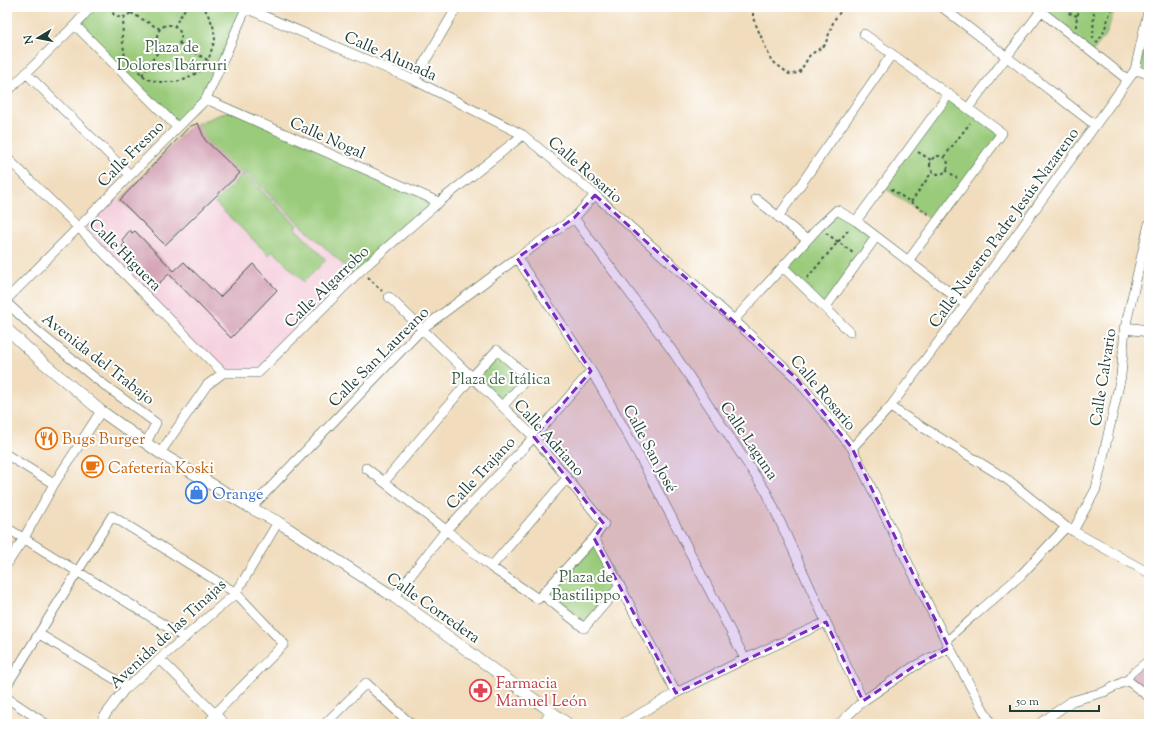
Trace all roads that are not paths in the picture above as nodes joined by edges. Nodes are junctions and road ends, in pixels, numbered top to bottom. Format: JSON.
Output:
{"nodes":[{"id":1,"x":91,"y":7,"type":"edge"},
{"id":2,"x":245,"y":7,"type":"edge"},
{"id":3,"x":457,"y":7,"type":"edge"},
{"id":4,"x":942,"y":7,"type":"edge"},
{"id":5,"x":1149,"y":7,"type":"edge"},
{"id":6,"x":1040,"y":8,"type":"edge"},
{"id":7,"x":75,"y":25,"type":"junction"},
{"id":8,"x":864,"y":34,"type":"dead end"},
{"id":9,"x":892,"y":54,"type":"junction"},
{"id":10,"x":1006,"y":57,"type":"junction"},
{"id":11,"x":1135,"y":70,"type":"junction"},
{"id":12,"x":26,"y":74,"type":"junction"},
{"id":13,"x":1149,"y":74,"type":"edge"},
{"id":14,"x":414,"y":80,"type":"junction"},
{"id":15,"x":1128,"y":80,"type":"junction"},
{"id":16,"x":7,"y":92,"type":"edge"},
{"id":17,"x":948,"y":94,"type":"junction"},
{"id":18,"x":206,"y":99,"type":"junction"},
{"id":19,"x":968,"y":108,"type":"junction"},
{"id":20,"x":1095,"y":125,"type":"junction"},
{"id":21,"x":177,"y":127,"type":"junction"},
{"id":22,"x":524,"y":135,"type":"junction"},
{"id":23,"x":7,"y":158,"type":"edge"},
{"id":24,"x":130,"y":175,"type":"junction"},
{"id":25,"x":595,"y":195,"type":"junction"},
{"id":26,"x":756,"y":199,"type":"dead end"},
{"id":27,"x":439,"y":202,"type":"junction"},
{"id":28,"x":778,"y":217,"type":"junction"},
{"id":29,"x":574,"y":218,"type":"junction"},
{"id":30,"x":856,"y":221,"type":"junction"},
{"id":31,"x":1149,"y":224,"type":"edge"},
{"id":32,"x":78,"y":227,"type":"junction"},
{"id":33,"x":876,"y":237,"type":"junction"},
{"id":34,"x":807,"y":240,"type":"junction"},
{"id":35,"x":517,"y":258,"type":"junction"},
{"id":36,"x":908,"y":261,"type":"junction"},
{"id":37,"x":783,"y":267,"type":"junction"},
{"id":38,"x":389,"y":297,"type":"road end"},
{"id":39,"x":7,"y":298,"type":"edge"},
{"id":40,"x":7,"y":303,"type":"edge"},
{"id":41,"x":966,"y":305,"type":"junction"},
{"id":42,"x":824,"y":308,"type":"junction"},
{"id":43,"x":734,"y":320,"type":"junction"},
{"id":44,"x":1125,"y":328,"type":"junction"},
{"id":45,"x":7,"y":330,"type":"edge"},
{"id":46,"x":422,"y":330,"type":"junction"},
{"id":47,"x":1149,"y":331,"type":"edge"},
{"id":48,"x":850,"y":332,"type":"dead end"},
{"id":49,"x":591,"y":371,"type":"junction"},
{"id":50,"x":223,"y":373,"type":"junction"},
{"id":51,"x":472,"y":377,"type":"junction"},
{"id":52,"x":503,"y":406,"type":"junction"},
{"id":53,"x":890,"y":407,"type":"junction"},
{"id":54,"x":101,"y":411,"type":"junction"},
{"id":55,"x":534,"y":437,"type":"junction"},
{"id":56,"x":146,"y":443,"type":"junction"},
{"id":57,"x":852,"y":448,"type":"junction"},
{"id":58,"x":160,"y":453,"type":"junction"},
{"id":59,"x":7,"y":454,"type":"edge"},
{"id":60,"x":366,"y":468,"type":"dead end"},
{"id":61,"x":567,"y":478,"type":"junction"},
{"id":62,"x":384,"y":482,"type":"junction"},
{"id":63,"x":54,"y":484,"type":"junction"},
{"id":64,"x":251,"y":508,"type":"junction"},
{"id":65,"x":278,"y":522,"type":"junction"},
{"id":66,"x":7,"y":528,"type":"edge"},
{"id":67,"x":1070,"y":529,"type":"junction"},
{"id":68,"x":446,"y":530,"type":"junction"},
{"id":69,"x":24,"y":538,"type":"junction"},
{"id":70,"x":594,"y":538,"type":"junction"},
{"id":71,"x":7,"y":564,"type":"edge"},
{"id":72,"x":491,"y":567,"type":"junction"},
{"id":73,"x":78,"y":571,"type":"junction"},
{"id":74,"x":1149,"y":573,"type":"edge"},
{"id":75,"x":620,"y":586,"type":"junction"},
{"id":76,"x":236,"y":593,"type":"junction"},
{"id":77,"x":542,"y":595,"type":"junction"},
{"id":78,"x":394,"y":597,"type":"junction"},
{"id":79,"x":975,"y":615,"type":"joint"},
{"id":80,"x":826,"y":622,"type":"junction"},
{"id":81,"x":39,"y":634,"type":"junction"},
{"id":82,"x":185,"y":638,"type":"junction"},
{"id":83,"x":948,"y":644,"type":"junction"},
{"id":84,"x":160,"y":659,"type":"junction"},
{"id":85,"x":745,"y":659,"type":"junction"},
{"id":86,"x":1149,"y":659,"type":"edge"},
{"id":87,"x":1127,"y":680,"type":"junction"},
{"id":88,"x":7,"y":685,"type":"edge"},
{"id":89,"x":128,"y":687,"type":"junction"},
{"id":90,"x":676,"y":693,"type":"junction"},
{"id":91,"x":1149,"y":697,"type":"edge"},
{"id":92,"x":7,"y":698,"type":"edge"},
{"id":93,"x":863,"y":701,"type":"junction"},
{"id":94,"x":552,"y":712,"type":"junction"},
{"id":95,"x":215,"y":714,"type":"junction"},
{"id":96,"x":46,"y":724,"type":"edge"},
{"id":97,"x":101,"y":724,"type":"edge"},
{"id":98,"x":208,"y":724,"type":"edge"},
{"id":99,"x":225,"y":724,"type":"edge"},
{"id":100,"x":326,"y":724,"type":"edge"},
{"id":101,"x":411,"y":724,"type":"edge"},
{"id":102,"x":542,"y":724,"type":"edge"},
{"id":103,"x":568,"y":724,"type":"edge"},
{"id":104,"x":622,"y":724,"type":"edge"},
{"id":105,"x":839,"y":724,"type":"edge"},
{"id":106,"x":991,"y":724,"type":"edge"},
{"id":107,"x":1039,"y":724,"type":"edge"}],
"edges":[{"from":1,"to":7,"type":"street"},
{"from":2,"to":14,"type":"street","name":"Calle Alunada"},
{"from":2,"to":18,"type":"street","name":"Calle Fresno"},
{"from":3,"to":14,"type":"street"},
{"from":4,"to":10,"type":"street"},
{"from":5,"to":11,"type":"street","name":"Calle Nuestro Padre Jesús Nazareno"},
{"from":6,"to":10,"type":"street"},
{"from":6,"to":15,"type":"street"},
{"from":7,"to":12,"type":"street"},
{"from":7,"to":21,"type":"street"},
{"from":8,"to":9,"type":"street"},
{"from":9,"to":17,"type":"street"},
{"from":9,"to":28,"type":"street"},
{"from":10,"to":19,"type":"street"},
{"from":10,"to":20,"type":"street"},
{"from":11,"to":13,"type":"street"},
{"from":11,"to":15,"type":"street","name":"Calle Nuestro Padre Jesús Nazareno"},
{"from":12,"to":16,"type":"street"},
{"from":12,"to":24,"type":"street"},
{"from":14,"to":22,"type":"street","name":"Calle Alunada"},
{"from":15,"to":20,"type":"street","name":"Calle Nuestro Padre Jesús Nazareno"},
{"from":17,"to":19,"type":"street"},
{"from":17,"to":30,"type":"street"},
{"from":18,"to":21,"type":"street","name":"Calle Fresno"},
{"from":18,"to":27,"type":"street","name":"Calle Nogal"},
{"from":19,"to":36,"type":"street"},
{"from":20,"to":41,"type":"street","name":"Calle Nuestro Padre Jesús Nazareno"},
{"from":21,"to":24,"type":"street","name":"Calle Fresno"},
{"from":22,"to":25,"type":"street","name":"Calle Rosario"},
{"from":22,"to":27,"type":"street","name":"Calle Algarrobo"},
{"from":23,"to":32,"type":"street","name":"Calle Higuera"},
{"from":24,"to":32,"type":"street","name":"Calle Fresno"},
{"from":25,"to":29,"type":"street","name":"Calle San Laureano"},
{"from":25,"to":43,"type":"street","name":"Calle Rosario"},
{"from":26,"to":28,"type":"street"},
{"from":27,"to":50,"type":"street","name":"Calle Algarrobo"},
{"from":28,"to":34,"type":"street"},
{"from":29,"to":35,"type":"street","name":"Calle San Laureano"},
{"from":29,"to":80,"type":"street","name":"Calle Laguna"},
{"from":30,"to":33,"type":"street"},
{"from":30,"to":34,"type":"street"},
{"from":31,"to":44,"type":"street","name":"Calle Calvario"},
{"from":32,"to":39,"type":"street","name":"Calle Fresno"},
{"from":32,"to":50,"type":"street","name":"Calle Higuera"},
{"from":33,"to":36,"type":"street"},
{"from":33,"to":42,"type":"street"},
{"from":34,"to":37,"type":"street"},
{"from":35,"to":46,"type":"street","name":"Calle San Laureano"},
{"from":35,"to":49,"type":"street","name":"Calle San José"},
{"from":36,"to":41,"type":"street"},
{"from":37,"to":42,"type":"street"},
{"from":37,"to":43,"type":"street"},
{"from":38,"to":46,"type":"street","name":"Calle Adriano"},
{"from":40,"to":56,"type":"street","name":"Avenida del Trabajo"},
{"from":41,"to":53,"type":"street","name":"Calle Nuestro Padre Jesús Nazareno"},
{"from":42,"to":48,"type":"street"},
{"from":43,"to":57,"type":"street","name":"Calle Rosario"},
{"from":44,"to":47,"type":"street"},
{"from":44,"to":67,"type":"street","name":"Calle Calvario"},
{"from":45,"to":54,"type":"street"},
{"from":46,"to":51,"type":"street","name":"Calle Adriano"},
{"from":46,"to":64,"type":"street","name":"Calle San Laureano"},
{"from":49,"to":55,"type":"street","name":"Calle Trajano"},
{"from":49,"to":85,"type":"street","name":"Calle San José"},
{"from":50,"to":58,"type":"street"},
{"from":51,"to":52,"type":"street","name":"Calle Adriano"},
{"from":51,"to":52,"type":"street"},
{"from":51,"to":62,"type":"street"},
{"from":52,"to":55,"type":"street","name":"Calle Adriano"},
{"from":53,"to":57,"type":"street","name":"Calle Nuestro Padre Jesús Nazareno"},
{"from":53,"to":67,"type":"street"},
{"from":54,"to":56,"type":"street"},
{"from":54,"to":63,"type":"street"},
{"from":55,"to":61,"type":"street","name":"Calle Adriano"},
{"from":55,"to":68,"type":"street","name":"Calle Trajano"},
{"from":56,"to":58,"type":"street"},
{"from":57,"to":83,"type":"street","name":"Calle Rosario"},
{"from":58,"to":64,"type":"street"},
{"from":59,"to":63,"type":"street"},
{"from":60,"to":62,"type":"street"},
{"from":61,"to":70,"type":"street","name":"Calle Adriano"},
{"from":61,"to":72,"type":"street"},
{"from":62,"to":68,"type":"street"},
{"from":63,"to":69,"type":"street"},
{"from":64,"to":65,"type":"street"},
{"from":65,"to":76,"type":"street","name":"Avenida de las Tinajas"},
{"from":65,"to":78,"type":"street","name":"Calle Corredera"},
{"from":66,"to":69,"type":"street"},
{"from":67,"to":74,"type":"street"},
{"from":67,"to":79,"type":"street","name":"Calle Calvario"},
{"from":68,"to":72,"type":"street"},
{"from":68,"to":78,"type":"street","name":"Calle Trajano"},
{"from":69,"to":71,"type":"street"},
{"from":69,"to":73,"type":"street"},
{"from":70,"to":75,"type":"street"},
{"from":70,"to":77,"type":"street"},
{"from":72,"to":77,"type":"street"},
{"from":73,"to":76,"type":"street"},
{"from":73,"to":81,"type":"street"},
{"from":73,"to":82,"type":"street"},
{"from":75,"to":77,"type":"street"},
{"from":75,"to":90,"type":"street"},
{"from":76,"to":82,"type":"street","name":"Avenida de las Tinajas"},
{"from":76,"to":95,"type":"street"},
{"from":78,"to":94,"type":"street","name":"Calle Corredera"},
{"from":79,"to":83,"type":"street"},
{"from":80,"to":85,"type":"street"},
{"from":80,"to":93,"type":"street","name":"Calle Laguna"},
{"from":81,"to":88,"type":"street"},
{"from":81,"to":89,"type":"street"},
{"from":82,"to":84,"type":"street","name":"Avenida de las Tinajas"},
{"from":83,"to":93,"type":"street"},
{"from":83,"to":106,"type":"street","name":"Calle Rosario"},
{"from":84,"to":89,"type":"street","name":"Avenida de las Tinajas"},
{"from":84,"to":95,"type":"street"},
{"from":85,"to":90,"type":"street"},
{"from":86,"to":87,"type":"street"},
{"from":87,"to":91,"type":"street"},
{"from":87,"to":107,"type":"street"},
{"from":89,"to":97,"type":"street","name":"Avenida de las Tinajas"},
{"from":90,"to":104,"type":"street"},
{"from":92,"to":96,"type":"street"},
{"from":93,"to":105,"type":"street"},
{"from":94,"to":102,"type":"street"},
{"from":94,"to":103,"type":"street","name":"Calle Corredera"},
{"from":95,"to":98,"type":"street"},
{"from":95,"to":99,"type":"street"},
{"from":100,"to":101,"type":"street"}]}
